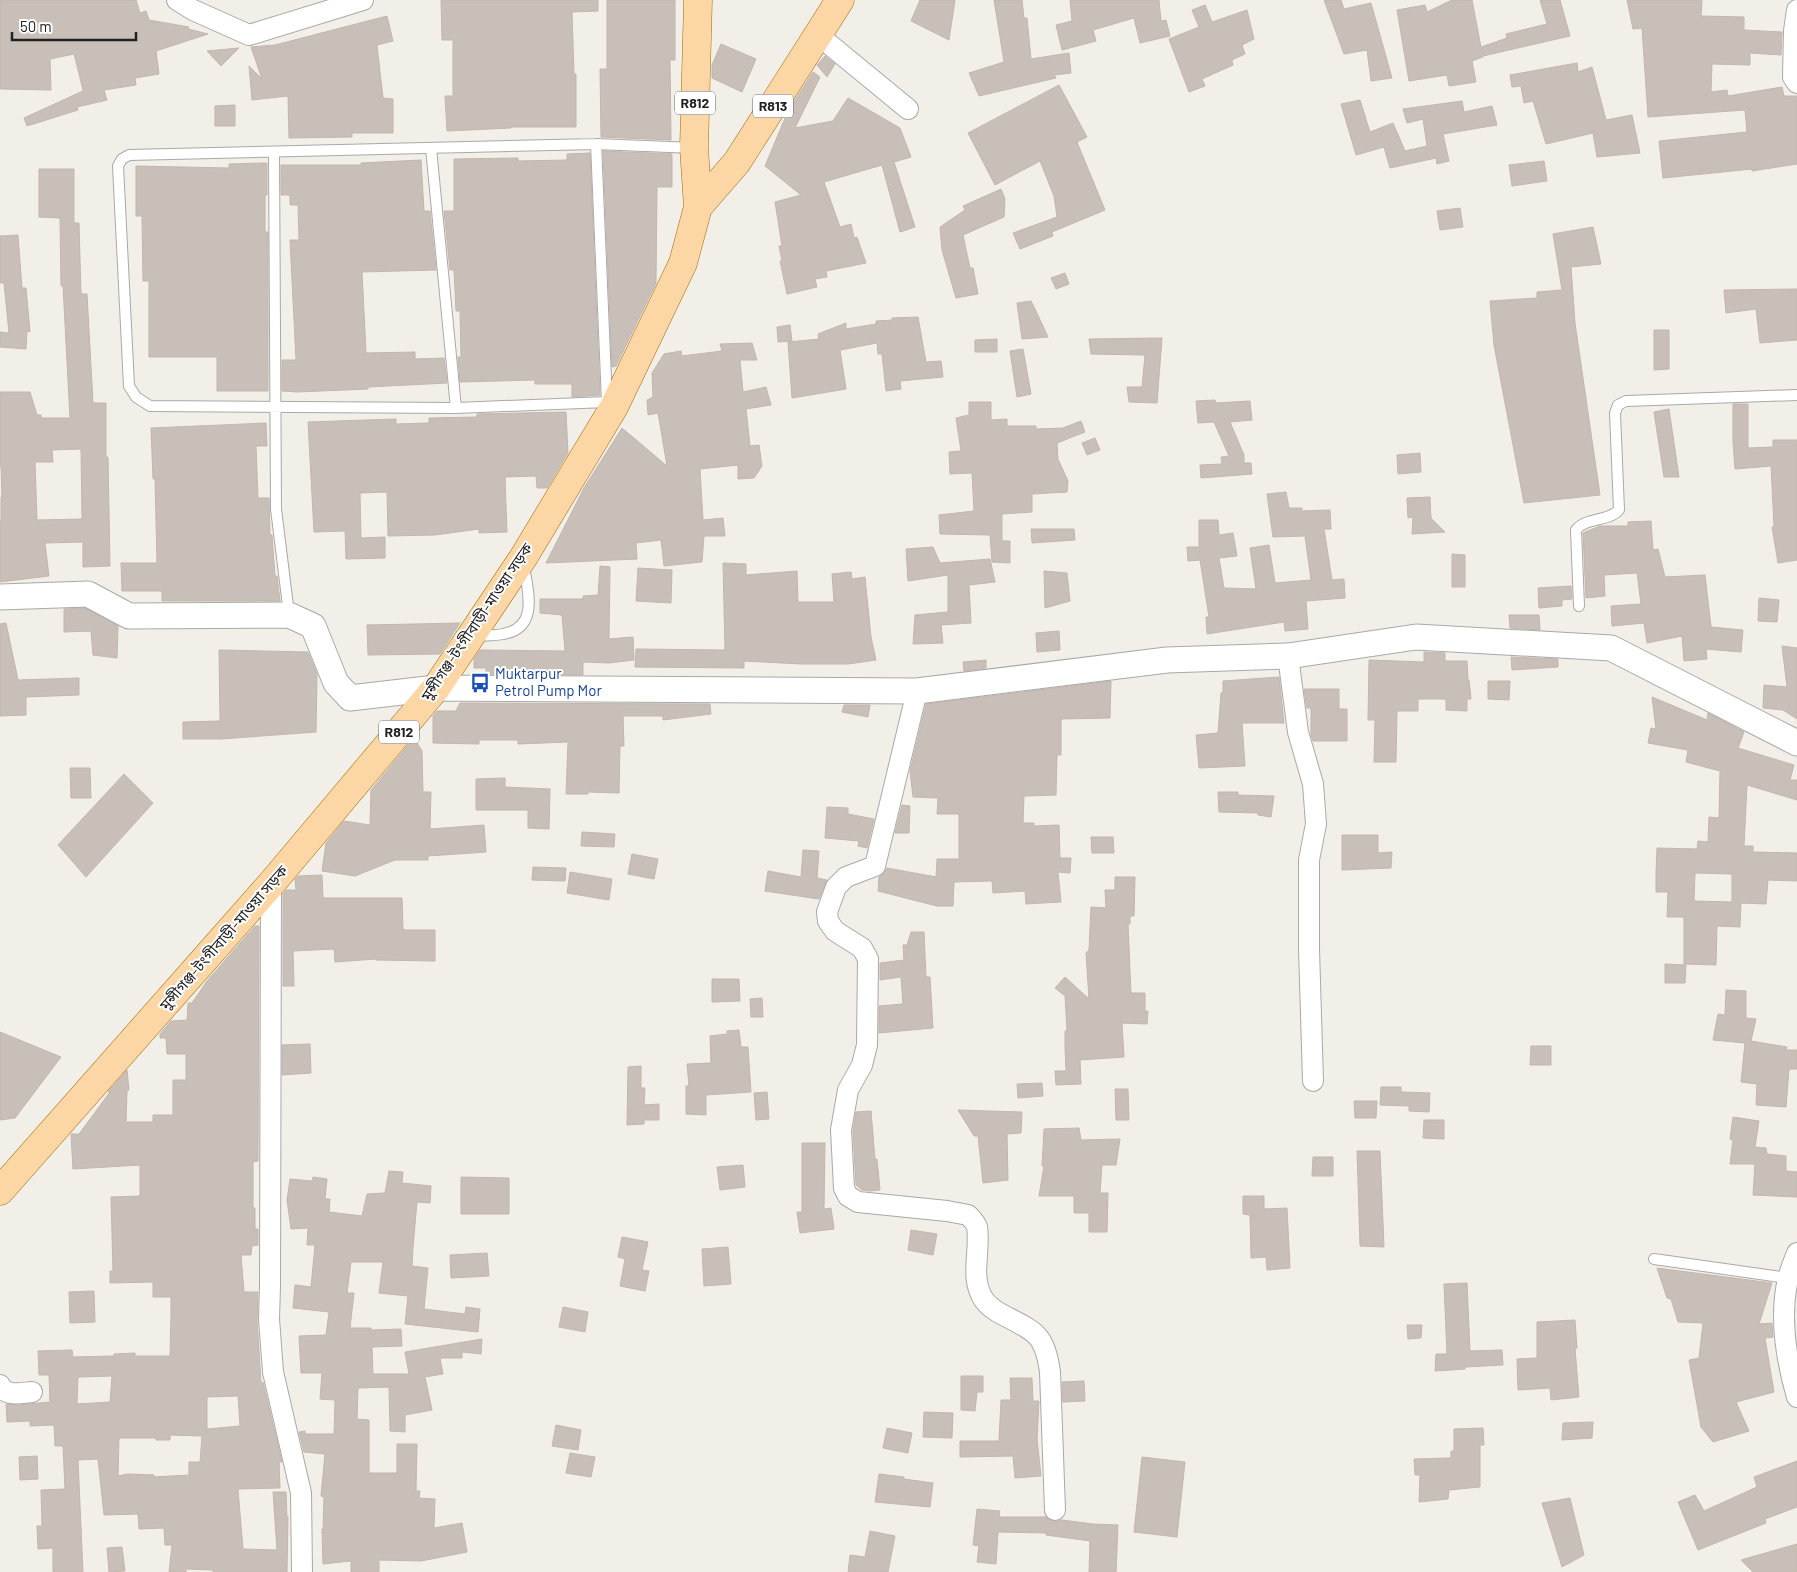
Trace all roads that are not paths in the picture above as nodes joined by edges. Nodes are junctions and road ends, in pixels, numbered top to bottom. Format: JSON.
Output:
{"nodes":[{"id":1,"x":177,"y":0,"type":"edge"},
{"id":2,"x":363,"y":0,"type":"edge"},
{"id":3,"x":698,"y":0,"type":"edge"},
{"id":4,"x":840,"y":0,"type":"edge"},
{"id":5,"x":1797,"y":10,"type":"edge"},
{"id":6,"x":818,"y":35,"type":"junction"},
{"id":7,"x":1797,"y":83,"type":"edge"},
{"id":8,"x":908,"y":109,"type":"dead end"},
{"id":9,"x":596,"y":144,"type":"junction"},
{"id":10,"x":431,"y":148,"type":"junction"},
{"id":11,"x":694,"y":148,"type":"junction"},
{"id":12,"x":274,"y":152,"type":"junction"},
{"id":13,"x":698,"y":207,"type":"junction"},
{"id":14,"x":1797,"y":394,"type":"edge"},
{"id":15,"x":610,"y":405,"type":"junction"},
{"id":16,"x":275,"y":408,"type":"junction"},
{"id":17,"x":456,"y":408,"type":"junction"},
{"id":18,"x":523,"y":558,"type":"junction"},
{"id":19,"x":0,"y":597,"type":"edge"},
{"id":20,"x":1578,"y":606,"type":"dead end"},
{"id":21,"x":289,"y":615,"type":"junction"},
{"id":22,"x":470,"y":636,"type":"junction"},
{"id":23,"x":1288,"y":656,"type":"junction"},
{"id":24,"x":436,"y":688,"type":"junction"},
{"id":25,"x":917,"y":690,"type":"junction"},
{"id":26,"x":1797,"y":743,"type":"edge"},
{"id":27,"x":271,"y":884,"type":"junction"},
{"id":28,"x":1313,"y":1081,"type":"dead end"},
{"id":29,"x":0,"y":1191,"type":"edge"},
{"id":30,"x":1797,"y":1253,"type":"edge"},
{"id":31,"x":1654,"y":1259,"type":"dead end"},
{"id":32,"x":1792,"y":1278,"type":"edge"},
{"id":33,"x":0,"y":1385,"type":"edge"},
{"id":34,"x":32,"y":1392,"type":"dead end"},
{"id":35,"x":1797,"y":1397,"type":"edge"},
{"id":36,"x":1055,"y":1510,"type":"dead end"},
{"id":37,"x":302,"y":1572,"type":"edge"}],
"edges":[{"from":1,"to":2,"type":"street"},
{"from":3,"to":11,"type":"main road","number":"R812"},
{"from":4,"to":6,"type":"main road","number":"R813"},
{"from":5,"to":7,"type":"street"},
{"from":6,"to":8,"type":"street"},
{"from":6,"to":13,"type":"main road","number":"R813"},
{"from":9,"to":10,"type":"lane"},
{"from":9,"to":11,"type":"lane"},
{"from":9,"to":15,"type":"lane"},
{"from":10,"to":12,"type":"lane"},
{"from":10,"to":17,"type":"lane"},
{"from":11,"to":13,"type":"main road","number":"R812"},
{"from":12,"to":16,"type":"lane"},
{"from":12,"to":16,"type":"lane"},
{"from":13,"to":15,"type":"main road","name":"মুন্সীগঞ্জ-টংগীবাড়ী-মাওয়া সড়ক","number":"R812"},
{"from":14,"to":20,"type":"lane"},
{"from":15,"to":17,"type":"lane"},
{"from":15,"to":18,"type":"main road","name":"মুন্সীগঞ্জ-টংগীবাড়ী-মাওয়া সড়ক","number":"R812"},
{"from":16,"to":17,"type":"lane"},
{"from":16,"to":21,"type":"lane"},
{"from":18,"to":22,"type":"main road","name":"মুন্সীগঞ্জ-টংগীবাড়ী-মাওয়া সড়ক","number":"R812"},
{"from":18,"to":22,"type":"lane"},
{"from":19,"to":21,"type":"street"},
{"from":21,"to":24,"type":"street"},
{"from":22,"to":24,"type":"main road","name":"মুন্সীগঞ্জ-টংগীবাড়ী-মাওয়া সড়ক","number":"R812"},
{"from":23,"to":25,"type":"street"},
{"from":23,"to":26,"type":"street"},
{"from":23,"to":28,"type":"street"},
{"from":24,"to":25,"type":"street"},
{"from":24,"to":27,"type":"main road","name":"মুন্সীগঞ্জ-টংগীবাড়ী-মাওয়া সড়ক","number":"R812"},
{"from":25,"to":36,"type":"street"},
{"from":27,"to":29,"type":"main road","name":"মুন্সীগঞ্জ-টংগীবাড়ী-মাওয়া সড়ক","number":"R812"},
{"from":27,"to":37,"type":"street"},
{"from":30,"to":32,"type":"street"},
{"from":31,"to":32,"type":"lane"},
{"from":32,"to":35,"type":"street"},
{"from":33,"to":34,"type":"street"}]}
